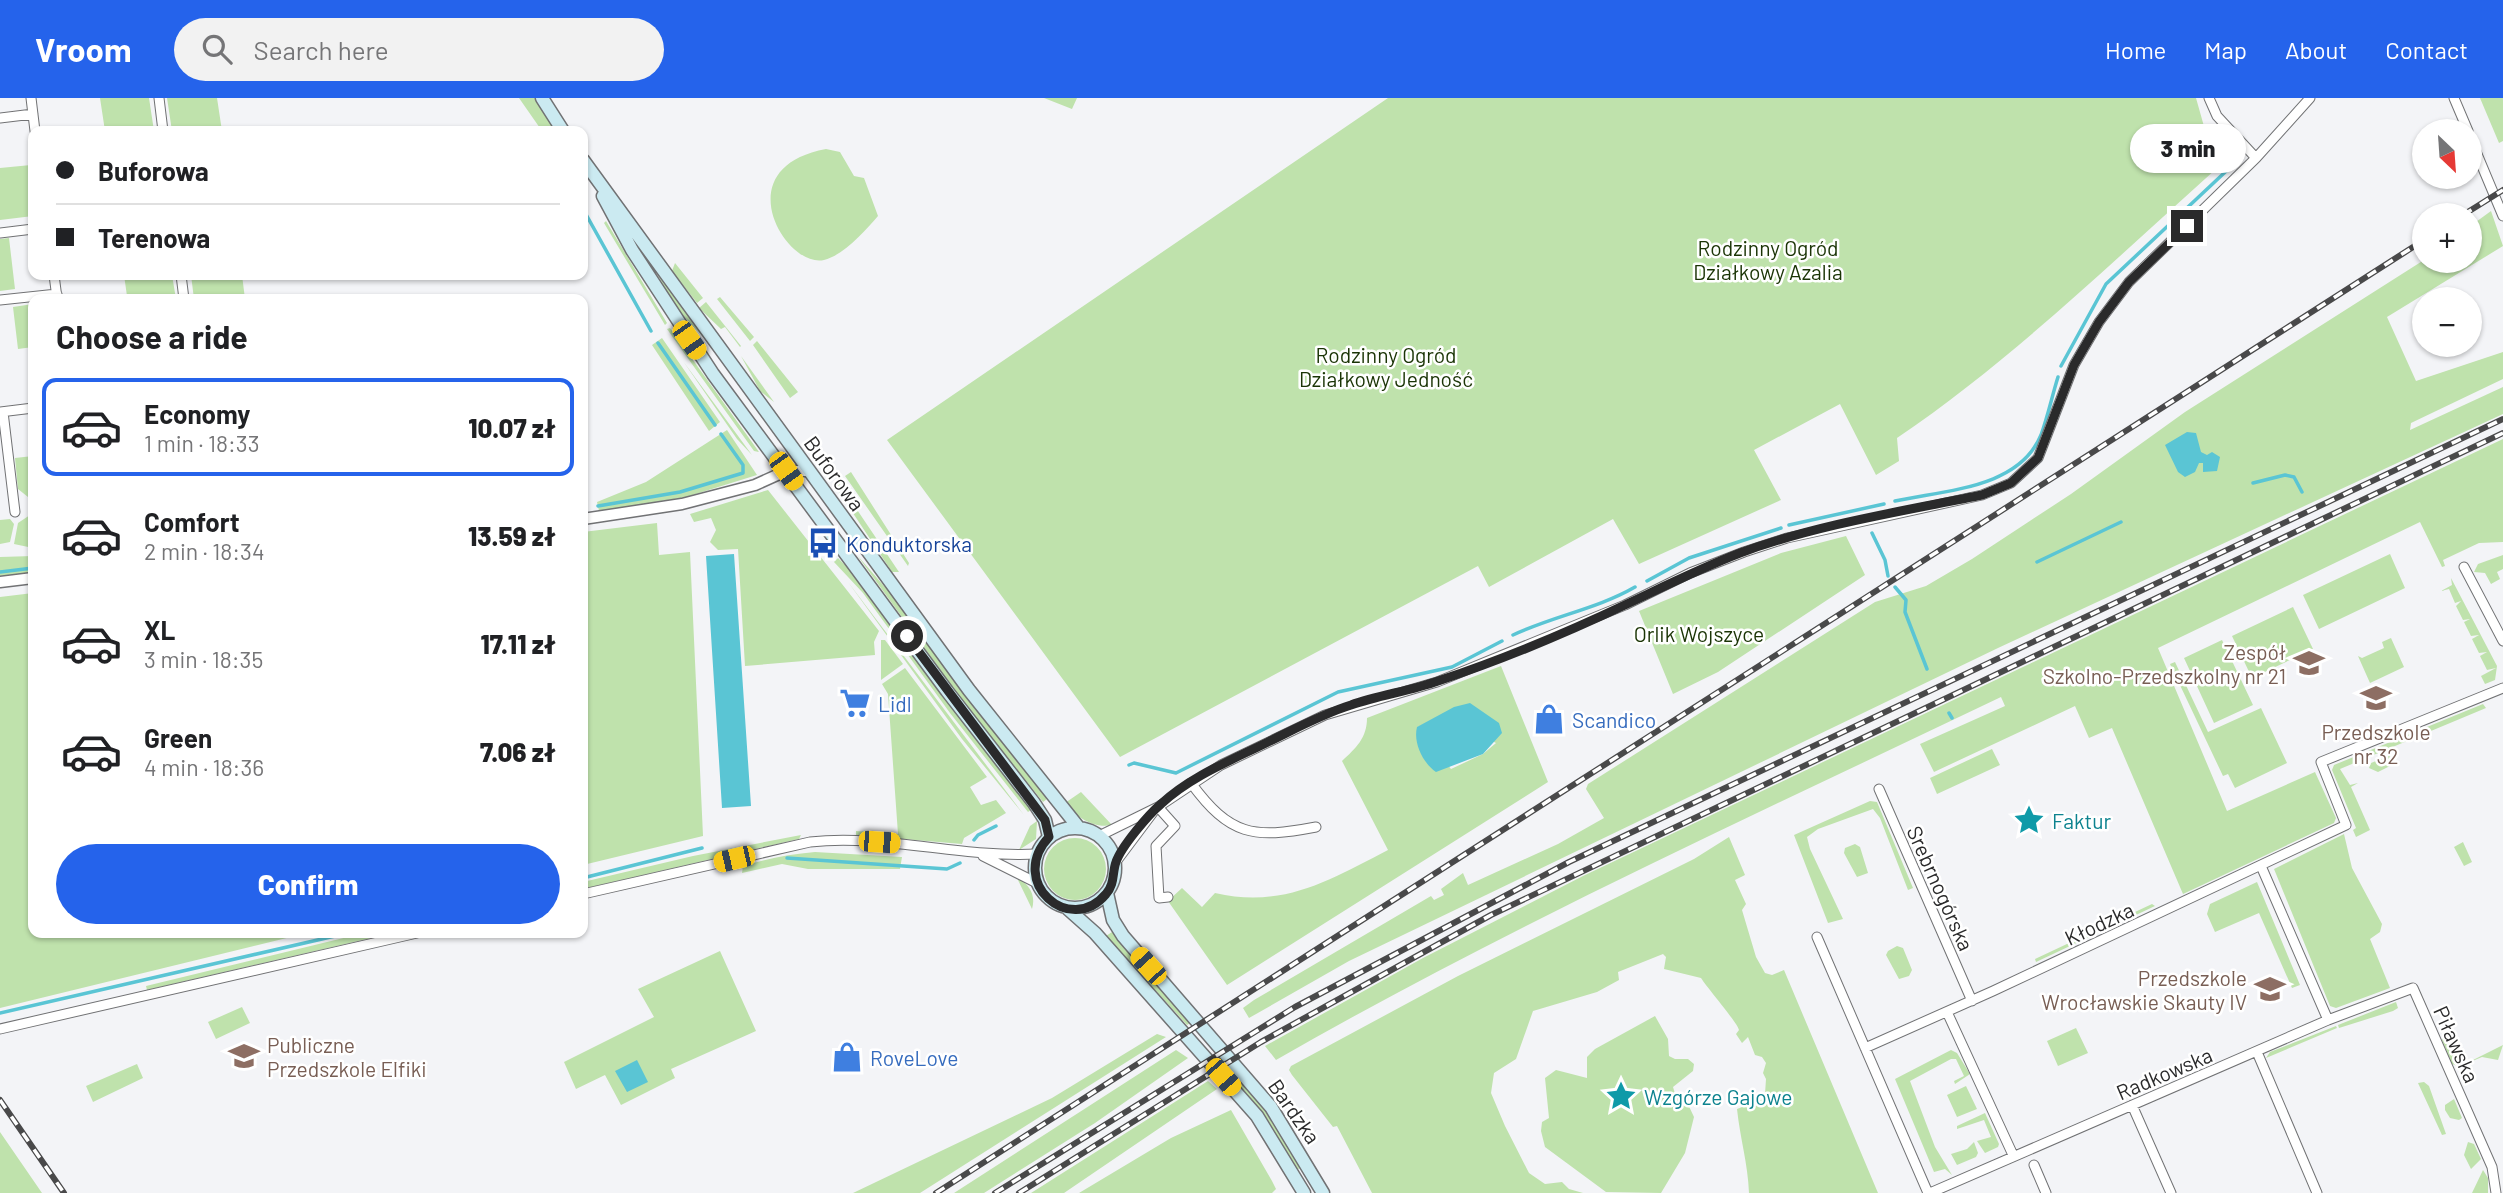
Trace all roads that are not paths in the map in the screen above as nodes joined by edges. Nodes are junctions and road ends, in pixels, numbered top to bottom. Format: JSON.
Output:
{"nodes":[{"id":1,"x":31,"y":98,"type":"edge"},
{"id":2,"x":159,"y":98,"type":"edge"},
{"id":3,"x":542,"y":98,"type":"edge"},
{"id":4,"x":2209,"y":98,"type":"edge"},
{"id":5,"x":2310,"y":98,"type":"edge"},
{"id":6,"x":2454,"y":98,"type":"edge"},
{"id":7,"x":33,"y":114,"type":"junction"},
{"id":8,"x":0,"y":118,"type":"edge"},
{"id":9,"x":2463,"y":119,"type":"edge"},
{"id":10,"x":34,"y":126,"type":"edge"},
{"id":11,"x":162,"y":126,"type":"edge"},
{"id":12,"x":560,"y":126,"type":"edge"},
{"id":13,"x":2256,"y":158,"type":"junction"},
{"id":14,"x":2482,"y":165,"type":"edge"},
{"id":15,"x":588,"y":168,"type":"edge"},
{"id":16,"x":588,"y":169,"type":"edge"},
{"id":17,"x":2503,"y":216,"type":"edge"},
{"id":18,"x":28,"y":230,"type":"edge"},
{"id":19,"x":0,"y":233,"type":"edge"},
{"id":20,"x":28,"y":299,"type":"edge"},
{"id":21,"x":0,"y":300,"type":"edge"},
{"id":22,"x":28,"y":409,"type":"edge"},
{"id":23,"x":2,"y":412,"type":"edge"},
{"id":24,"x":794,"y":449,"type":"junction"},
{"id":25,"x":786,"y":471,"type":"junction"},
{"id":26,"x":810,"y":471,"type":"junction"},
{"id":27,"x":15,"y":512,"type":"dead end"},
{"id":28,"x":588,"y":518,"type":"edge"},
{"id":29,"x":2464,"y":566,"type":"dead end"},
{"id":30,"x":28,"y":579,"type":"edge"},
{"id":31,"x":0,"y":582,"type":"edge"},
{"id":32,"x":2503,"y":642,"type":"edge"},
{"id":33,"x":2503,"y":688,"type":"edge"},
{"id":34,"x":1191,"y":783,"type":"junction"},
{"id":35,"x":1878,"y":789,"type":"dead end"},
{"id":36,"x":1157,"y":807,"type":"junction"},
{"id":37,"x":1316,"y":827,"type":"dead end"},
{"id":38,"x":1079,"y":828,"type":"junction"},
{"id":39,"x":1099,"y":836,"type":"junction"},
{"id":40,"x":1049,"y":837,"type":"junction"},
{"id":41,"x":1037,"y":854,"type":"junction"},
{"id":42,"x":982,"y":855,"type":"junction"},
{"id":43,"x":1115,"y":863,"type":"junction"},
{"id":44,"x":2261,"y":866,"type":"junction"},
{"id":45,"x":1037,"y":883,"type":"junction"},
{"id":46,"x":588,"y":893,"type":"edge"},
{"id":47,"x":1107,"y":893,"type":"junction"},
{"id":48,"x":1168,"y":898,"type":"dead end"},
{"id":49,"x":1069,"y":909,"type":"junction"},
{"id":50,"x":1817,"y":937,"type":"dead end"},
{"id":51,"x":395,"y":938,"type":"edge"},
{"id":52,"x":2413,"y":988,"type":"joint"},
{"id":53,"x":1972,"y":1001,"type":"junction"},
{"id":54,"x":1947,"y":1012,"type":"junction"},
{"id":55,"x":2328,"y":1020,"type":"junction"},
{"id":56,"x":0,"y":1029,"type":"edge"},
{"id":57,"x":1865,"y":1048,"type":"junction"},
{"id":58,"x":2257,"y":1052,"type":"junction"},
{"id":59,"x":2133,"y":1105,"type":"junction"},
{"id":60,"x":2013,"y":1155,"type":"junction"},
{"id":61,"x":2034,"y":1165,"type":"dead end"},
{"id":62,"x":1304,"y":1193,"type":"edge"},
{"id":63,"x":1323,"y":1193,"type":"edge"},
{"id":64,"x":1929,"y":1193,"type":"edge"},
{"id":65,"x":2046,"y":1193,"type":"edge"},
{"id":66,"x":2171,"y":1193,"type":"edge"},
{"id":67,"x":2317,"y":1193,"type":"edge"},
{"id":68,"x":2496,"y":1193,"type":"edge"}],
"edges":[{"from":1,"to":7,"type":"street"},
{"from":2,"to":11,"type":"street"},
{"from":3,"to":12,"type":"main road"},
{"from":4,"to":13,"type":"street"},
{"from":5,"to":13,"type":"street"},
{"from":6,"to":9,"type":"street"},
{"from":7,"to":8,"type":"street"},
{"from":7,"to":10,"type":"street"},
{"from":13,"to":34,"type":"street"},
{"from":14,"to":17,"type":"street"},
{"from":15,"to":24,"type":"main road","name":"Buforowa"},
{"from":16,"to":25,"type":"main road","name":"Buforowa"},
{"from":18,"to":19,"type":"street"},
{"from":20,"to":21,"type":"street"},
{"from":22,"to":23,"type":"street"},
{"from":23,"to":27,"type":"street"},
{"from":24,"to":25,"type":"street"},
{"from":24,"to":26,"type":"main road","name":"Buforowa"},
{"from":25,"to":26,"type":"street"},
{"from":25,"to":28,"type":"street"},
{"from":25,"to":40,"type":"main road","name":"Buforowa"},
{"from":26,"to":38,"type":"main road","name":"Buforowa"},
{"from":29,"to":32,"type":"street"},
{"from":30,"to":31,"type":"street"},
{"from":33,"to":44,"type":"street","name":"Kłodzka"},
{"from":34,"to":36,"type":"street"},
{"from":34,"to":37,"type":"street"},
{"from":35,"to":53,"type":"street","name":"Srebrnogórska"},
{"from":36,"to":39,"type":"street"},
{"from":36,"to":43,"type":"street"},
{"from":36,"to":48,"type":"street"},
{"from":38,"to":39,"type":"main road"},
{"from":38,"to":40,"type":"main road"},
{"from":39,"to":43,"type":"main road"},
{"from":40,"to":41,"type":"main road"},
{"from":41,"to":42,"type":"street"},
{"from":41,"to":45,"type":"main road"},
{"from":42,"to":45,"type":"street"},
{"from":42,"to":46,"type":"street"},
{"from":43,"to":47,"type":"main road"},
{"from":44,"to":53,"type":"street","name":"Kłodzka"},
{"from":44,"to":55,"type":"street"},
{"from":45,"to":49,"type":"main road"},
{"from":47,"to":49,"type":"main road"},
{"from":47,"to":63,"type":"main road","name":"Bardzka"},
{"from":49,"to":62,"type":"main road","name":"Bardzka"},
{"from":50,"to":57,"type":"street"},
{"from":51,"to":56,"type":"street"},
{"from":52,"to":55,"type":"street","name":"Radkowska"},
{"from":52,"to":68,"type":"street","name":"Piławska"},
{"from":53,"to":54,"type":"street","name":"Kłodzka"},
{"from":54,"to":57,"type":"street","name":"Kłodzka"},
{"from":54,"to":60,"type":"street"},
{"from":55,"to":58,"type":"street","name":"Radkowska"},
{"from":57,"to":64,"type":"street","name":"Radkowska"},
{"from":58,"to":59,"type":"street","name":"Radkowska"},
{"from":58,"to":67,"type":"street"},
{"from":59,"to":60,"type":"street","name":"Radkowska"},
{"from":59,"to":66,"type":"street"},
{"from":60,"to":64,"type":"street","name":"Radkowska"},
{"from":61,"to":65,"type":"street"}]}
